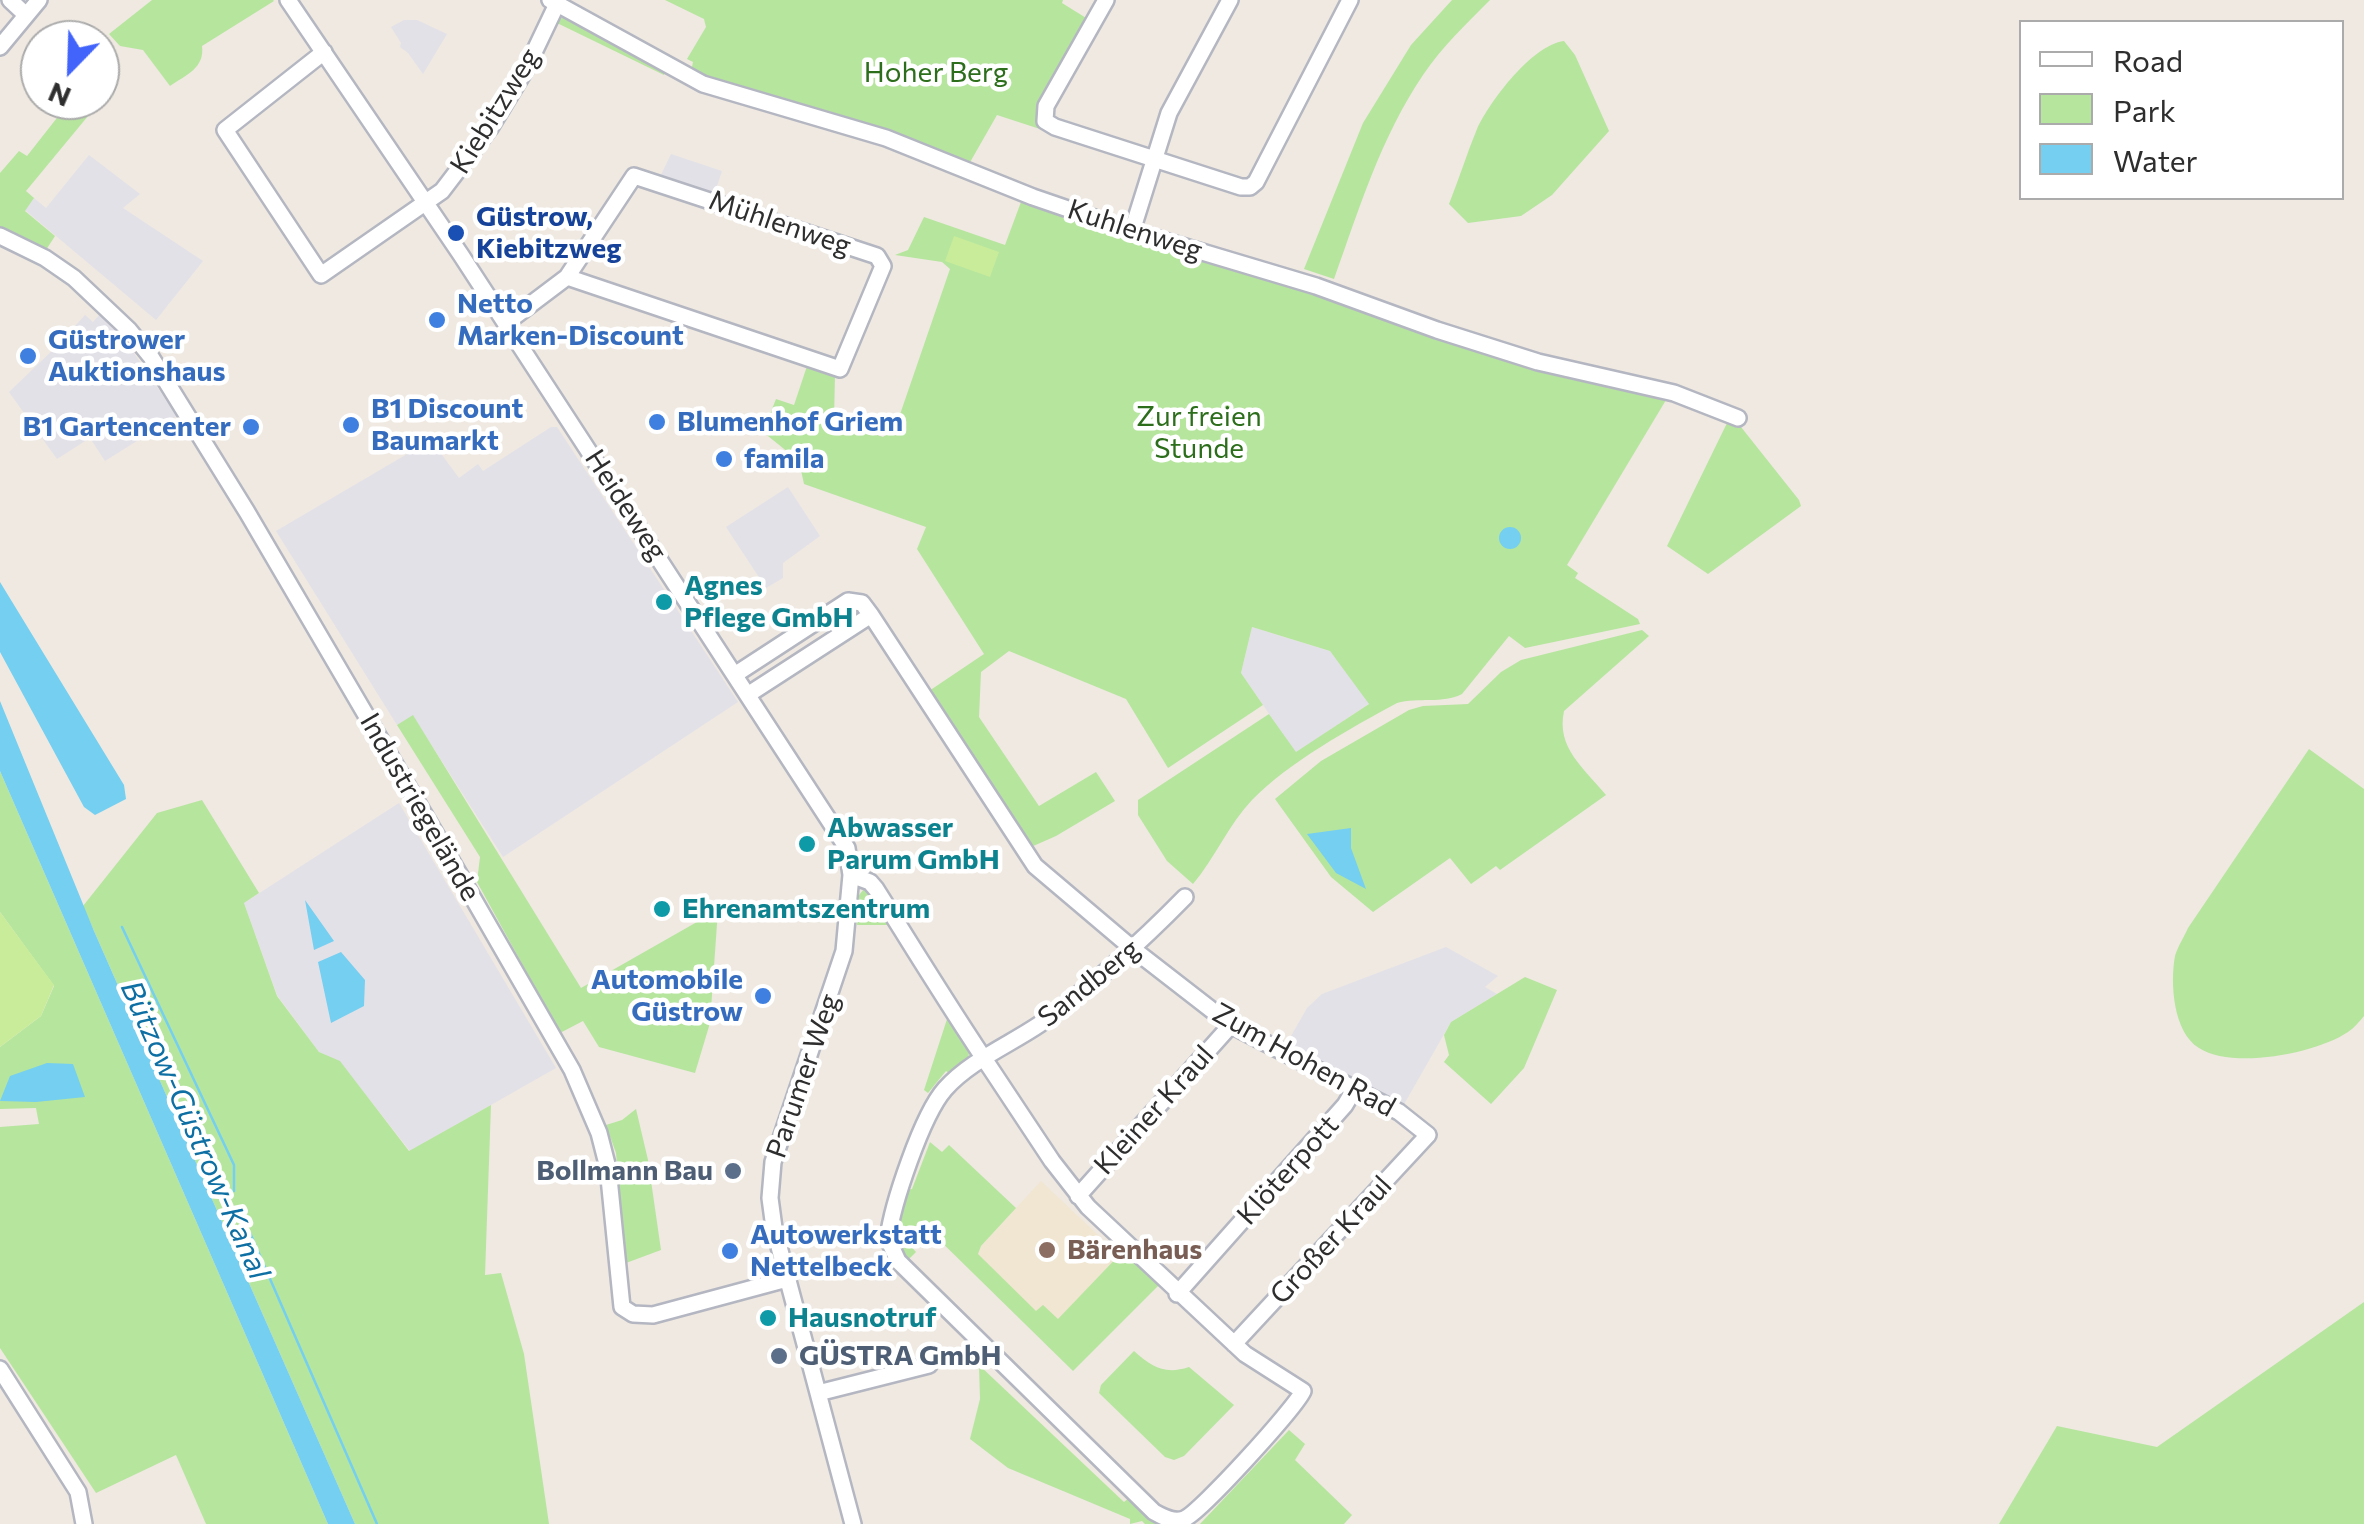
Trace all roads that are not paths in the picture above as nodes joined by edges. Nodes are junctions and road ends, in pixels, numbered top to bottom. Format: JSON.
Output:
{"nodes":[{"id":1,"x":10,"y":0,"type":"edge"},
{"id":2,"x":39,"y":0,"type":"edge"},
{"id":3,"x":288,"y":0,"type":"edge"},
{"id":4,"x":1106,"y":0,"type":"edge"},
{"id":5,"x":1230,"y":0,"type":"edge"},
{"id":6,"x":1350,"y":0,"type":"edge"},
{"id":7,"x":554,"y":2,"type":"edge"},
{"id":8,"x":26,"y":15,"type":"junction"},
{"id":9,"x":0,"y":46,"type":"edge"},
{"id":10,"x":324,"y":52,"type":"junction"},
{"id":11,"x":1155,"y":158,"type":"junction"},
{"id":12,"x":426,"y":203,"type":"junction"},
{"id":13,"x":1132,"y":231,"type":"junction"},
{"id":14,"x":0,"y":236,"type":"edge"},
{"id":15,"x":567,"y":277,"type":"junction"},
{"id":16,"x":506,"y":324,"type":"junction"},
{"id":17,"x":1738,"y":418,"type":"dead end"},
{"id":18,"x":870,"y":615,"type":"junction"},
{"id":19,"x":736,"y":674,"type":"junction"},
{"id":20,"x":749,"y":694,"type":"junction"},
{"id":21,"x":851,"y":875,"type":"junction"},
{"id":22,"x":1185,"y":897,"type":"dead end"},
{"id":23,"x":1133,"y":949,"type":"junction"},
{"id":24,"x":1230,"y":1024,"type":"junction"},
{"id":25,"x":985,"y":1059,"type":"junction"},
{"id":26,"x":1355,"y":1088,"type":"junction"},
{"id":27,"x":1428,"y":1135,"type":"joint"},
{"id":28,"x":1078,"y":1196,"type":"junction"},
{"id":29,"x":787,"y":1279,"type":"junction"},
{"id":30,"x":1177,"y":1294,"type":"junction"},
{"id":31,"x":1234,"y":1344,"type":"junction"},
{"id":32,"x":929,"y":1365,"type":"dead end"},
{"id":33,"x":0,"y":1369,"type":"edge"},
{"id":34,"x":818,"y":1394,"type":"junction"},
{"id":35,"x":84,"y":1524,"type":"edge"},
{"id":36,"x":853,"y":1524,"type":"edge"}],
"edges":[{"from":1,"to":8,"type":"street"},
{"from":2,"to":8,"type":"street"},
{"from":3,"to":10,"type":"street","name":"Heideweg"},
{"from":4,"to":11,"type":"street"},
{"from":5,"to":11,"type":"street"},
{"from":6,"to":11,"type":"street"},
{"from":7,"to":12,"type":"street","name":"Kiebitzweg"},
{"from":7,"to":13,"type":"street","name":"Kuhlenweg"},
{"from":8,"to":9,"type":"street"},
{"from":10,"to":12,"type":"street","name":"Heideweg"},
{"from":10,"to":12,"type":"street","name":"Kiebitzweg"},
{"from":11,"to":13,"type":"street"},
{"from":12,"to":16,"type":"street","name":"Heideweg"},
{"from":13,"to":17,"type":"street","name":"Kuhlenweg"},
{"from":14,"to":29,"type":"street","name":"Industriegelände"},
{"from":15,"to":15,"type":"street","name":"Mühlenweg"},
{"from":15,"to":16,"type":"street","name":"Mühlenweg"},
{"from":16,"to":19,"type":"street","name":"Heideweg"},
{"from":18,"to":19,"type":"street"},
{"from":18,"to":20,"type":"street"},
{"from":18,"to":23,"type":"street","name":"Zum Hohen Rad"},
{"from":19,"to":20,"type":"street","name":"Heideweg"},
{"from":20,"to":21,"type":"street","name":"Heideweg"},
{"from":21,"to":25,"type":"street"},
{"from":21,"to":29,"type":"street","name":"Parumer Weg"},
{"from":22,"to":23,"type":"street","name":"Sandberg"},
{"from":23,"to":24,"type":"street","name":"Zum Hohen Rad"},
{"from":23,"to":25,"type":"street","name":"Sandberg"},
{"from":24,"to":26,"type":"street","name":"Zum Hohen Rad"},
{"from":24,"to":28,"type":"street","name":"Kleiner Kraul"},
{"from":25,"to":28,"type":"street"},
{"from":25,"to":31,"type":"street","name":"Sandberg"},
{"from":26,"to":27,"type":"street","name":"Zum Hohen Rad"},
{"from":26,"to":30,"type":"street","name":"Klöterpott"},
{"from":27,"to":31,"type":"street","name":"Großer Kraul"},
{"from":28,"to":30,"type":"street"},
{"from":29,"to":34,"type":"street","name":"Parumer Weg"},
{"from":30,"to":31,"type":"street"},
{"from":32,"to":34,"type":"street"},
{"from":33,"to":35,"type":"street"},
{"from":34,"to":36,"type":"street","name":"Parumer Weg"}]}
